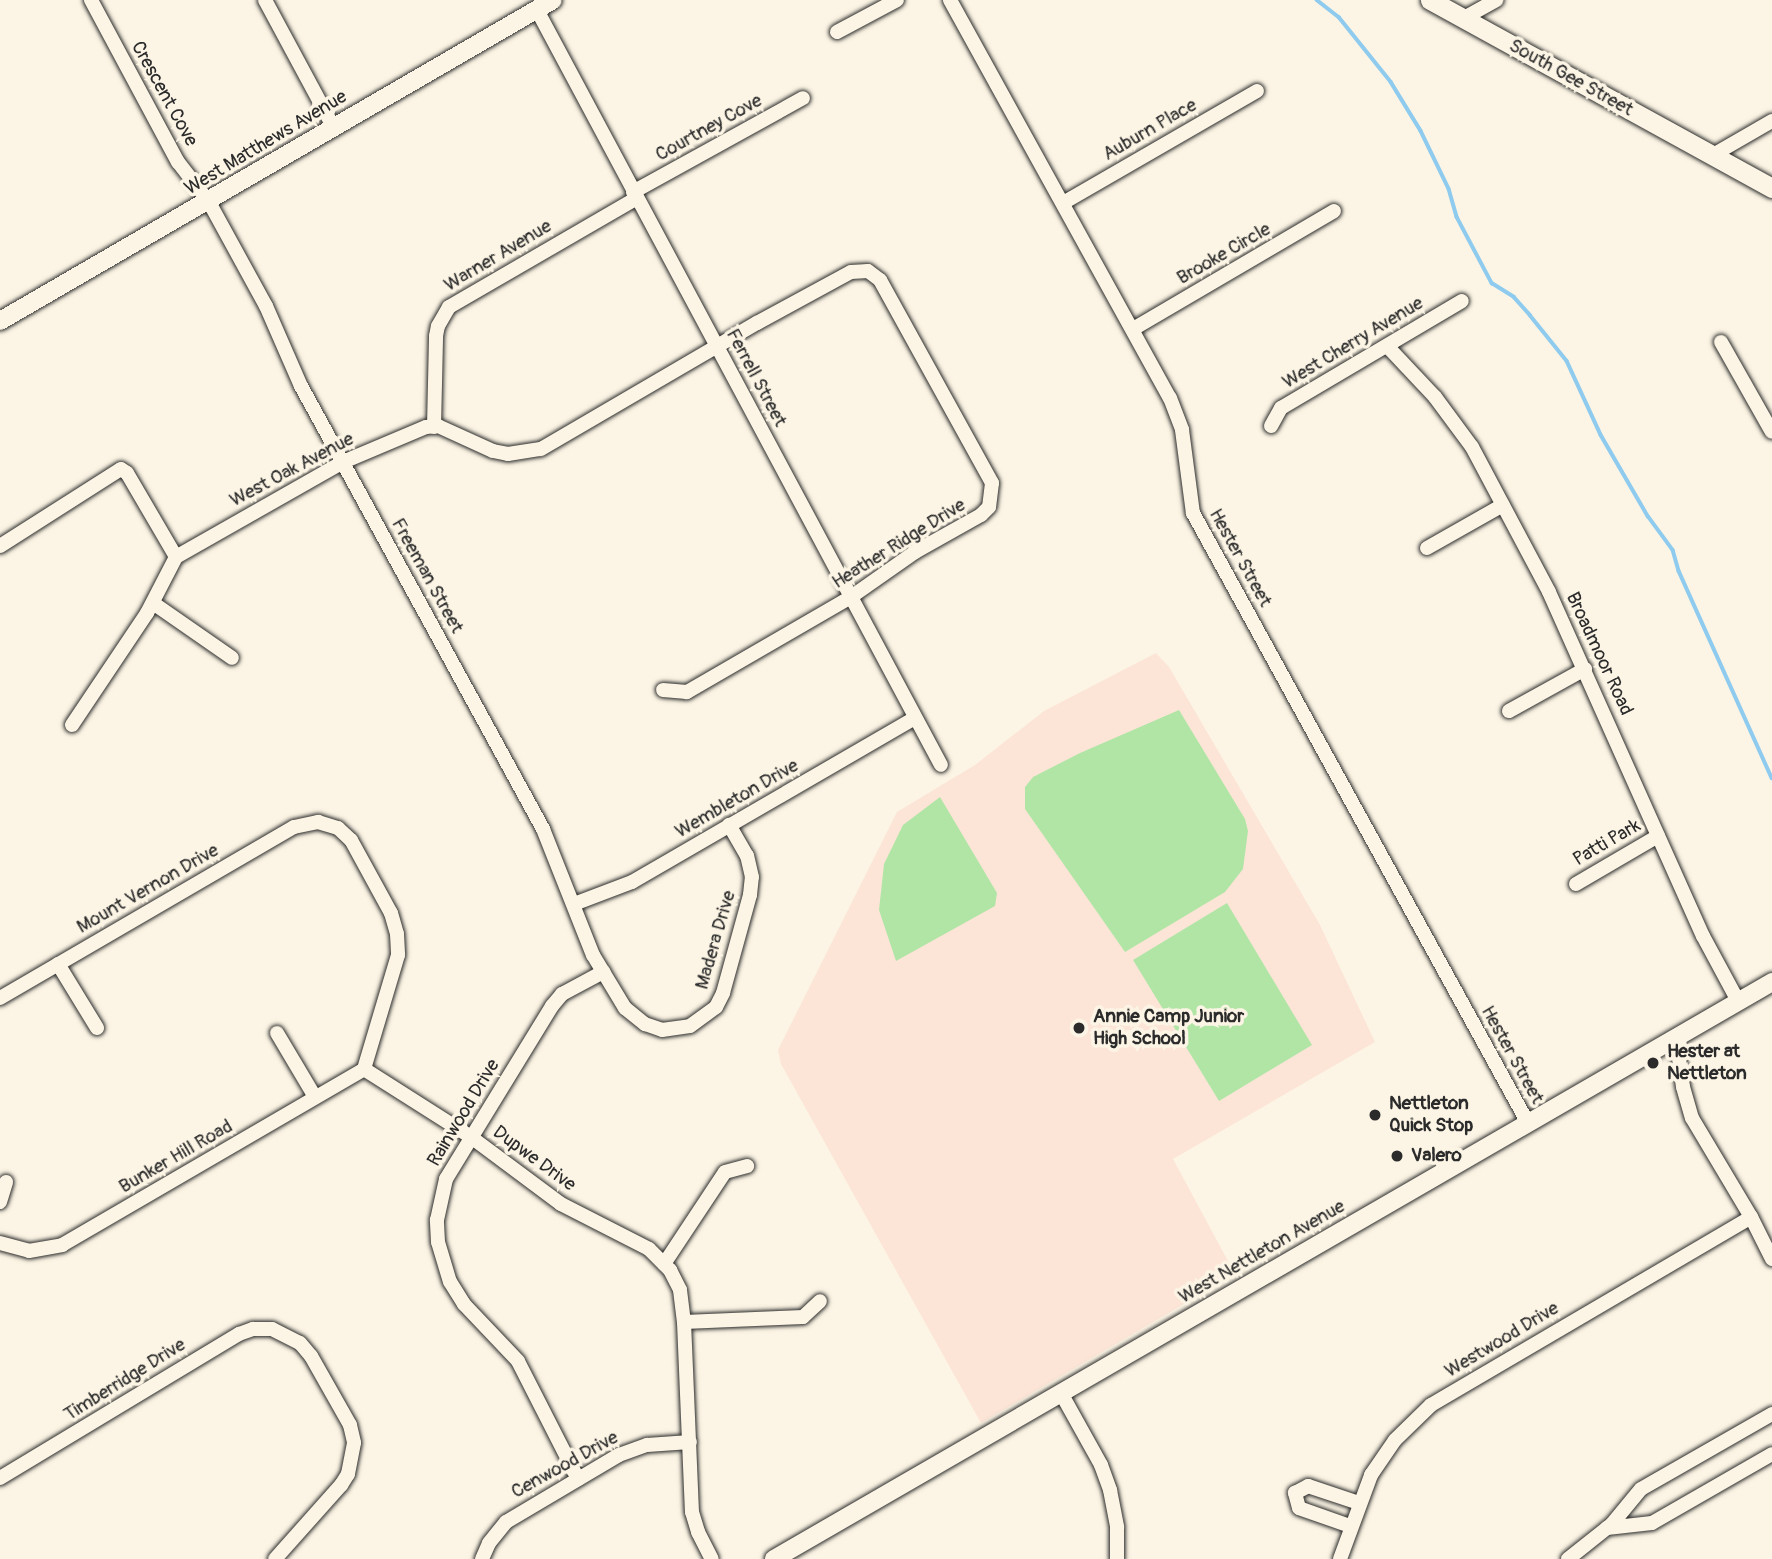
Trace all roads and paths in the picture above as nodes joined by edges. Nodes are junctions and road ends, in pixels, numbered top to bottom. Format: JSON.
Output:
{"nodes":[{"id":1,"x":91,"y":0,"type":"edge"},
{"id":2,"x":265,"y":0,"type":"edge"},
{"id":3,"x":554,"y":0,"type":"edge"},
{"id":4,"x":897,"y":0,"type":"edge"},
{"id":5,"x":950,"y":0,"type":"edge"},
{"id":6,"x":1430,"y":0,"type":"edge"},
{"id":7,"x":1496,"y":0,"type":"edge"},
{"id":8,"x":537,"y":10,"type":"junction"},
{"id":9,"x":1464,"y":18,"type":"junction"},
{"id":10,"x":837,"y":32,"type":"dead end"},
{"id":11,"x":1257,"y":92,"type":"dead end"},
{"id":12,"x":803,"y":98,"type":"dead end"},
{"id":13,"x":1772,"y":121,"type":"edge"},
{"id":14,"x":334,"y":128,"type":"junction"},
{"id":15,"x":1713,"y":155,"type":"junction"},
{"id":16,"x":1772,"y":188,"type":"edge"},
{"id":17,"x":635,"y":195,"type":"junction"},
{"id":18,"x":209,"y":202,"type":"junction"},
{"id":19,"x":1063,"y":203,"type":"junction"},
{"id":20,"x":1334,"y":211,"type":"dead end"},
{"id":21,"x":1462,"y":301,"type":"dead end"},
{"id":22,"x":0,"y":321,"type":"edge"},
{"id":23,"x":1133,"y":329,"type":"junction"},
{"id":24,"x":1721,"y":342,"type":"dead end"},
{"id":25,"x":1387,"y":346,"type":"junction"},
{"id":26,"x":718,"y":348,"type":"junction"},
{"id":27,"x":1271,"y":426,"type":"dead end"},
{"id":28,"x":434,"y":427,"type":"junction"},
{"id":29,"x":1772,"y":432,"type":"edge"},
{"id":30,"x":343,"y":461,"type":"junction"},
{"id":31,"x":1503,"y":505,"type":"junction"},
{"id":32,"x":0,"y":545,"type":"edge"},
{"id":33,"x":1427,"y":548,"type":"dead end"},
{"id":34,"x":176,"y":557,"type":"junction"},
{"id":35,"x":852,"y":597,"type":"junction"},
{"id":36,"x":153,"y":603,"type":"junction"},
{"id":37,"x":232,"y":658,"type":"dead end"},
{"id":38,"x":1585,"y":669,"type":"junction"},
{"id":39,"x":663,"y":690,"type":"dead end"},
{"id":40,"x":1510,"y":711,"type":"dead end"},
{"id":41,"x":915,"y":718,"type":"junction"},
{"id":42,"x":72,"y":724,"type":"dead end"},
{"id":43,"x":941,"y":765,"type":"dead end"},
{"id":44,"x":729,"y":825,"type":"junction"},
{"id":45,"x":1658,"y":836,"type":"junction"},
{"id":46,"x":1576,"y":884,"type":"dead end"},
{"id":47,"x":574,"y":904,"type":"junction"},
{"id":48,"x":58,"y":964,"type":"junction"},
{"id":49,"x":603,"y":972,"type":"junction"},
{"id":50,"x":1768,"y":984,"type":"edge"},
{"id":51,"x":0,"y":998,"type":"edge"},
{"id":52,"x":1738,"y":1001,"type":"junction"},
{"id":53,"x":97,"y":1028,"type":"dead end"},
{"id":54,"x":277,"y":1033,"type":"dead end"},
{"id":55,"x":1676,"y":1037,"type":"junction"},
{"id":56,"x":364,"y":1069,"type":"junction"},
{"id":57,"x":316,"y":1097,"type":"junction"},
{"id":58,"x":1528,"y":1124,"type":"junction"},
{"id":59,"x":471,"y":1137,"type":"junction"},
{"id":60,"x":747,"y":1166,"type":"dead end"},
{"id":61,"x":6,"y":1182,"type":"dead end"},
{"id":62,"x":0,"y":1202,"type":"edge"},
{"id":63,"x":1751,"y":1217,"type":"junction"},
{"id":64,"x":0,"y":1243,"type":"edge"},
{"id":65,"x":1772,"y":1259,"type":"edge"},
{"id":66,"x":664,"y":1264,"type":"junction"},
{"id":67,"x":821,"y":1301,"type":"dead end"},
{"id":68,"x":684,"y":1322,"type":"junction"},
{"id":69,"x":1061,"y":1393,"type":"junction"},
{"id":70,"x":1772,"y":1414,"type":"edge"},
{"id":71,"x":690,"y":1442,"type":"junction"},
{"id":72,"x":1772,"y":1454,"type":"edge"},
{"id":73,"x":0,"y":1478,"type":"edge"},
{"id":74,"x":578,"y":1479,"type":"junction"},
{"id":75,"x":1359,"y":1503,"type":"junction"},
{"id":76,"x":1350,"y":1526,"type":"junction"},
{"id":77,"x":1607,"y":1528,"type":"junction"},
{"id":78,"x":275,"y":1559,"type":"edge"},
{"id":79,"x":482,"y":1559,"type":"edge"},
{"id":80,"x":712,"y":1559,"type":"edge"},
{"id":81,"x":774,"y":1559,"type":"edge"},
{"id":82,"x":1117,"y":1559,"type":"edge"},
{"id":83,"x":1340,"y":1559,"type":"edge"},
{"id":84,"x":1568,"y":1559,"type":"edge"}],
"edges":[{"from":1,"to":18,"type":"street","name":"Crescent Cove"},
{"from":2,"to":14,"type":"street"},
{"from":3,"to":8,"type":"street","name":"West Matthews Avenue"},
{"from":4,"to":10,"type":"street"},
{"from":5,"to":19,"type":"street","name":"Hester Street"},
{"from":6,"to":9,"type":"main road","name":"South Gee Street"},
{"from":7,"to":9,"type":"street"},
{"from":8,"to":14,"type":"street","name":"West Matthews Avenue"},
{"from":8,"to":17,"type":"street","name":"Ferrell Street"},
{"from":9,"to":15,"type":"main road","name":"South Gee Street"},
{"from":11,"to":19,"type":"street","name":"Auburn Place"},
{"from":12,"to":17,"type":"street","name":"Courtney Cove"},
{"from":13,"to":15,"type":"street"},
{"from":14,"to":18,"type":"street","name":"West Matthews Avenue"},
{"from":15,"to":16,"type":"main road","name":"South Gee Street"},
{"from":17,"to":26,"type":"street","name":"Ferrell Street"},
{"from":17,"to":28,"type":"street","name":"Warner Avenue"},
{"from":18,"to":22,"type":"street","name":"West Matthews Avenue"},
{"from":18,"to":30,"type":"street","name":"Freeman Street"},
{"from":19,"to":23,"type":"street","name":"Hester Street"},
{"from":20,"to":23,"type":"street","name":"Brooke Circle"},
{"from":21,"to":25,"type":"street","name":"West Cherry Avenue"},
{"from":23,"to":58,"type":"street","name":"Hester Street"},
{"from":24,"to":29,"type":"street"},
{"from":25,"to":27,"type":"street","name":"West Cherry Avenue"},
{"from":25,"to":31,"type":"street","name":"Broadmoor Road"},
{"from":26,"to":28,"type":"street"},
{"from":26,"to":35,"type":"street","name":"Ferrell Street"},
{"from":26,"to":35,"type":"street","name":"Heather Ridge Drive"},
{"from":28,"to":30,"type":"street","name":"West Oak Avenue"},
{"from":30,"to":34,"type":"street","name":"West Oak Avenue"},
{"from":30,"to":47,"type":"street","name":"Freeman Street"},
{"from":31,"to":33,"type":"street"},
{"from":31,"to":38,"type":"street","name":"Broadmoor Road"},
{"from":32,"to":34,"type":"street"},
{"from":34,"to":36,"type":"street"},
{"from":35,"to":39,"type":"street","name":"Heather Ridge Drive"},
{"from":35,"to":41,"type":"street","name":"Ferrell Street"},
{"from":36,"to":37,"type":"street"},
{"from":36,"to":42,"type":"street"},
{"from":38,"to":40,"type":"street"},
{"from":38,"to":45,"type":"street","name":"Broadmoor Road"},
{"from":41,"to":43,"type":"street","name":"Ferrell Street"},
{"from":41,"to":44,"type":"street","name":"Wembleton Drive"},
{"from":44,"to":47,"type":"street","name":"Wembleton Drive"},
{"from":44,"to":49,"type":"street","name":"Madera Drive"},
{"from":45,"to":46,"type":"street","name":"Patti Park"},
{"from":45,"to":52,"type":"street","name":"Broadmoor Road"},
{"from":47,"to":49,"type":"street","name":"Freeman Street"},
{"from":48,"to":51,"type":"street","name":"Mount Vernon Drive"},
{"from":48,"to":53,"type":"street"},
{"from":48,"to":56,"type":"street","name":"Mount Vernon Drive"},
{"from":49,"to":59,"type":"street","name":"Rainwood Drive"},
{"from":50,"to":52,"type":"street","name":"West Nettleton Avenue"},
{"from":52,"to":55,"type":"street","name":"West Nettleton Avenue"},
{"from":54,"to":57,"type":"street"},
{"from":55,"to":58,"type":"street","name":"West Nettleton Avenue"},
{"from":55,"to":63,"type":"street"},
{"from":56,"to":57,"type":"street","name":"Bunker Hill Road"},
{"from":56,"to":59,"type":"street","name":"Dupwe Drive"},
{"from":57,"to":64,"type":"street","name":"Bunker Hill Road"},
{"from":58,"to":69,"type":"street","name":"West Nettleton Avenue"},
{"from":59,"to":66,"type":"street","name":"Dupwe Drive"},
{"from":59,"to":74,"type":"street","name":"Rainwood Drive"},
{"from":60,"to":66,"type":"street"},
{"from":61,"to":62,"type":"street"},
{"from":63,"to":65,"type":"street"},
{"from":63,"to":75,"type":"street","name":"Westwood Drive"},
{"from":66,"to":68,"type":"street","name":"Dupwe Drive"},
{"from":67,"to":68,"type":"street"},
{"from":68,"to":71,"type":"street","name":"Dupwe Drive"},
{"from":69,"to":81,"type":"street","name":"West Nettleton Avenue"},
{"from":69,"to":82,"type":"street"},
{"from":70,"to":77,"type":"street"},
{"from":71,"to":74,"type":"street","name":"Cenwood Drive"},
{"from":71,"to":80,"type":"street","name":"Dupwe Drive"},
{"from":72,"to":77,"type":"street"},
{"from":73,"to":78,"type":"street","name":"Timberridge Drive"},
{"from":74,"to":79,"type":"street","name":"Cenwood Drive"},
{"from":75,"to":76,"type":"street","name":"Westwood Drive"},
{"from":75,"to":76,"type":"street"},
{"from":76,"to":83,"type":"street","name":"Westwood Drive"},
{"from":77,"to":84,"type":"street"}]}
